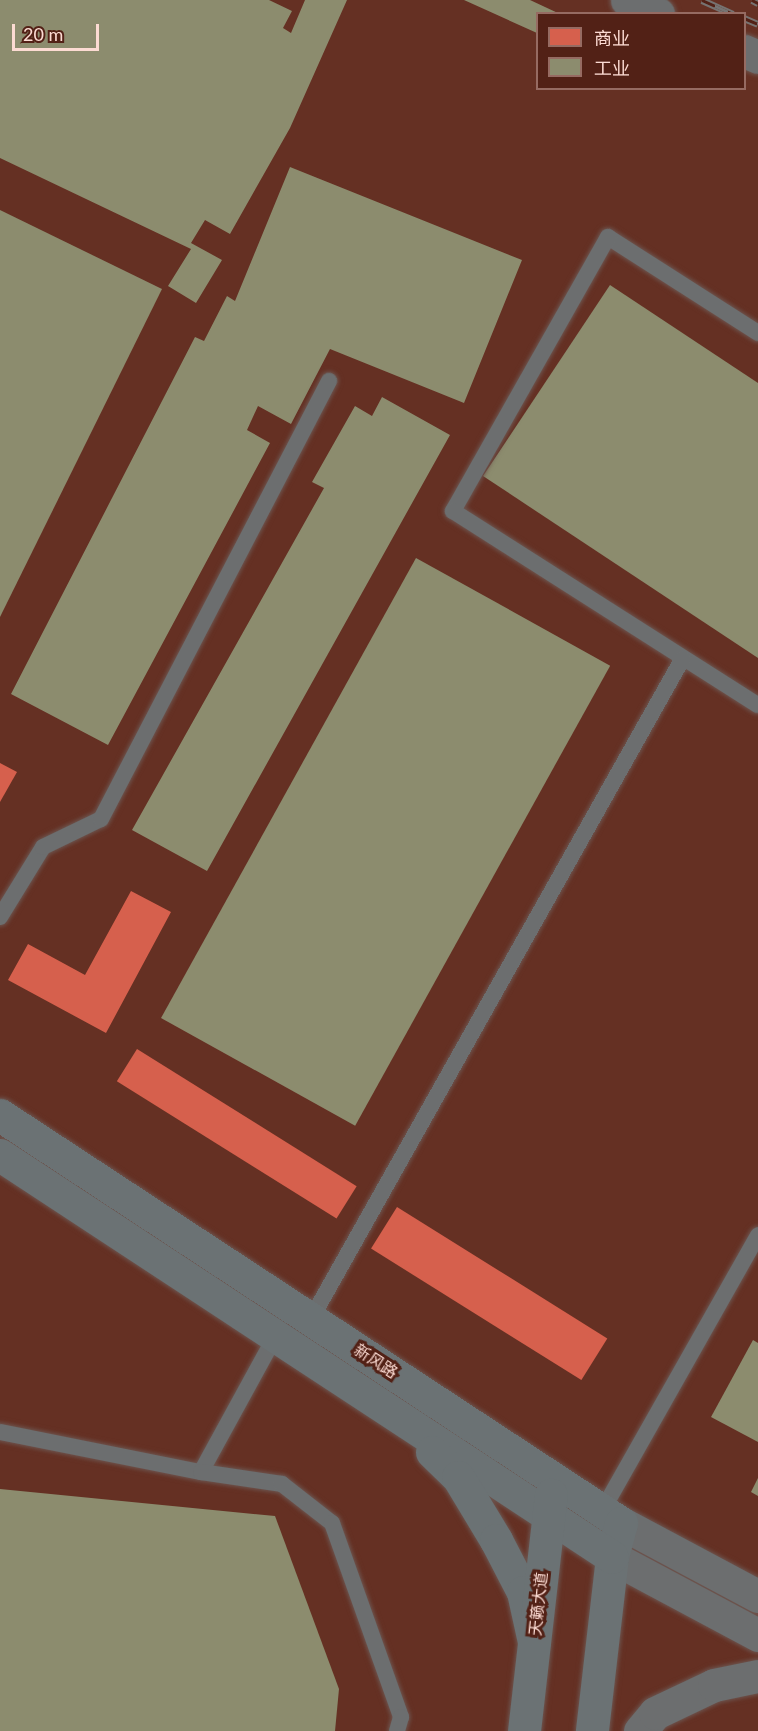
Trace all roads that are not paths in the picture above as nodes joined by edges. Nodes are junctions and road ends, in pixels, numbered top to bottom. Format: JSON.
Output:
{"nodes":[{"id":1,"x":627,"y":0,"type":"edge"},
{"id":2,"x":654,"y":12,"type":"edge"},
{"id":3,"x":758,"y":333,"type":"edge"},
{"id":4,"x":329,"y":381,"type":"dead end"},
{"id":5,"x":683,"y":658,"type":"junction"},
{"id":6,"x":758,"y":705,"type":"edge"},
{"id":7,"x":0,"y":917,"type":"edge"},
{"id":8,"x":0,"y":1115,"type":"edge"},
{"id":9,"x":0,"y":1155,"type":"edge"},
{"id":10,"x":758,"y":1235,"type":"edge"},
{"id":11,"x":311,"y":1319,"type":"junction"},
{"id":12,"x":276,"y":1335,"type":"junction"},
{"id":13,"x":383,"y":1406,"type":"junction"},
{"id":14,"x":0,"y":1432,"type":"edge"},
{"id":15,"x":201,"y":1472,"type":"junction"},
{"id":16,"x":553,"y":1478,"type":"junction"},
{"id":17,"x":548,"y":1514,"type":"junction"},
{"id":18,"x":612,"y":1517,"type":"junction"},
{"id":19,"x":612,"y":1557,"type":"junction"},
{"id":20,"x":758,"y":1596,"type":"edge"},
{"id":21,"x":758,"y":1635,"type":"edge"},
{"id":22,"x":534,"y":1642,"type":"junction"},
{"id":23,"x":758,"y":1676,"type":"edge"},
{"id":24,"x":397,"y":1731,"type":"edge"},
{"id":25,"x":524,"y":1731,"type":"edge"},
{"id":26,"x":592,"y":1731,"type":"edge"},
{"id":27,"x":640,"y":1731,"type":"edge"}],
"edges":[{"from":1,"to":2,"type":"street"},
{"from":3,"to":5,"type":"lane"},
{"from":4,"to":7,"type":"lane"},
{"from":5,"to":6,"type":"lane"},
{"from":5,"to":11,"type":"lane"},
{"from":8,"to":11,"type":"main road","name":"新风路"},
{"from":9,"to":12,"type":"main road","name":"新风路"},
{"from":10,"to":18,"type":"lane"},
{"from":11,"to":16,"type":"main road","name":"新风路"},
{"from":12,"to":13,"type":"main road","name":"新风路"},
{"from":12,"to":15,"type":"lane"},
{"from":13,"to":17,"type":"main road","name":"新风路"},
{"from":13,"to":22,"type":"main road"},
{"from":14,"to":15,"type":"lane"},
{"from":15,"to":24,"type":"lane"},
{"from":16,"to":17,"type":"main road","name":"天籁大道"},
{"from":16,"to":18,"type":"main road","name":"新风路"},
{"from":17,"to":19,"type":"main road","name":"新风路"},
{"from":17,"to":22,"type":"main road","name":"天籁大道"},
{"from":18,"to":19,"type":"main road"},
{"from":18,"to":20,"type":"street","name":"新风路"},
{"from":19,"to":21,"type":"street","name":"新风路"},
{"from":19,"to":26,"type":"main road"},
{"from":22,"to":25,"type":"main road","name":"天籁大道"},
{"from":23,"to":27,"type":"street"}]}
